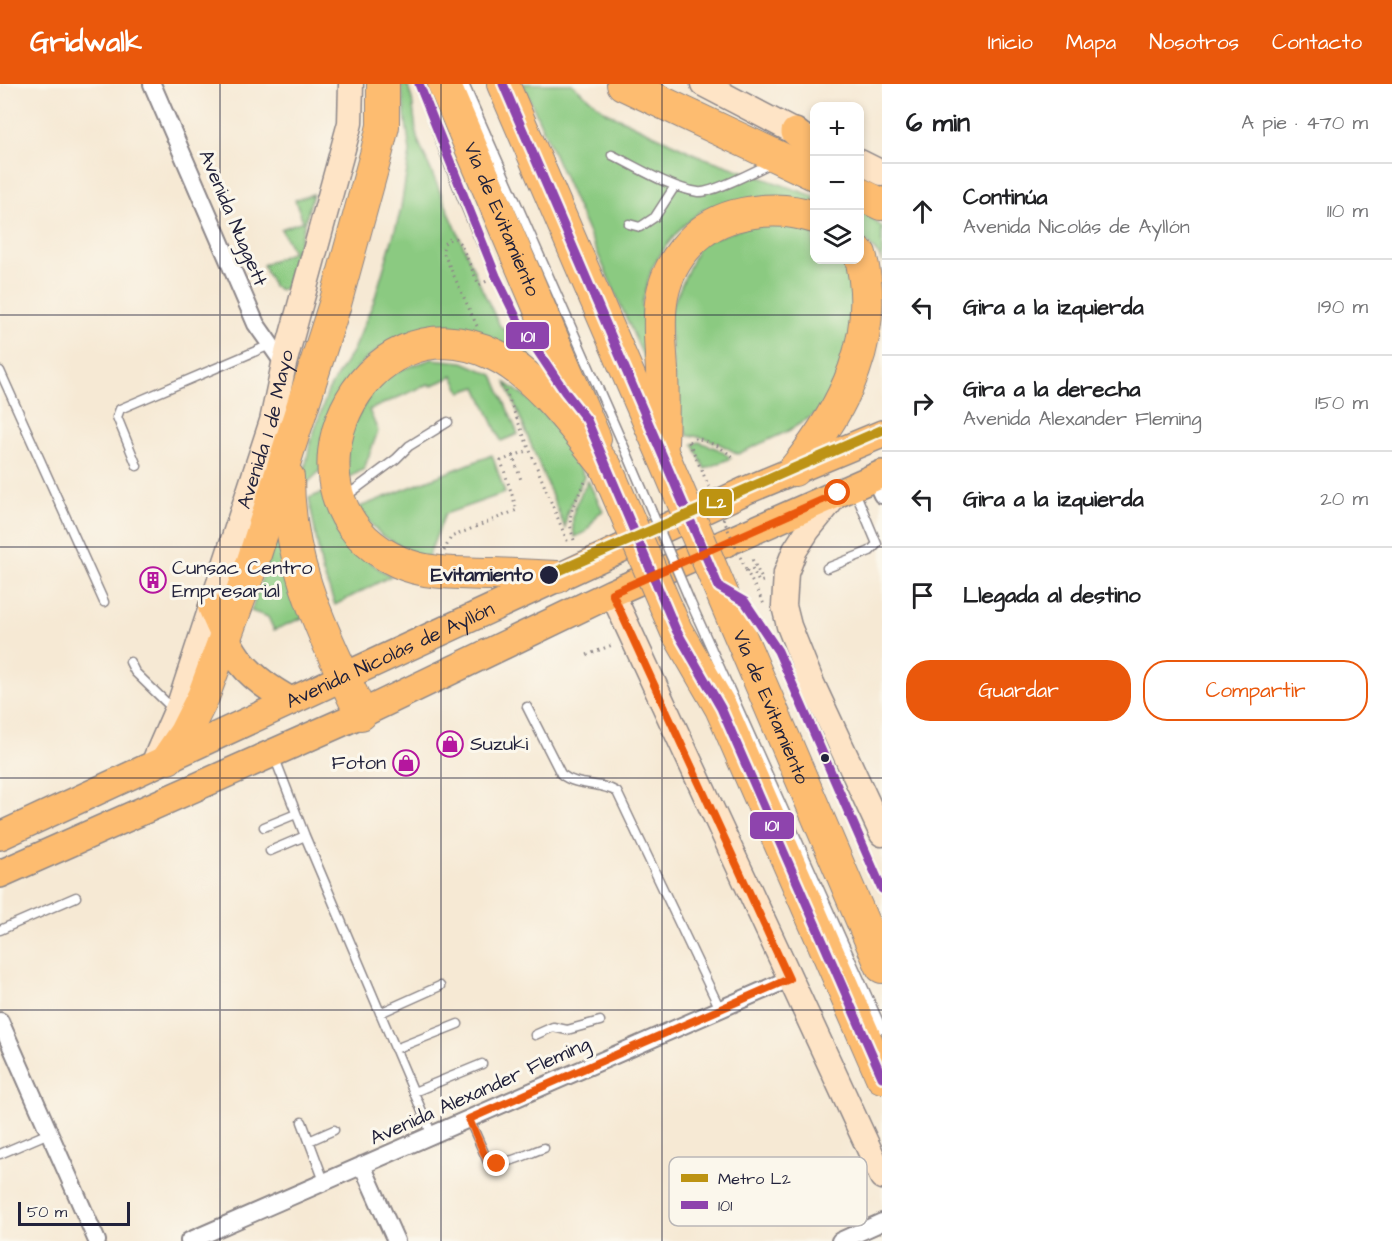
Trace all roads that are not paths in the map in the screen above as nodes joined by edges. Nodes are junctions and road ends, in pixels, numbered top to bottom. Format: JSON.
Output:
{"nodes":[{"id":1,"x":152,"y":84,"type":"edge"},
{"id":2,"x":351,"y":84,"type":"edge"},
{"id":3,"x":383,"y":84,"type":"edge"},
{"id":4,"x":419,"y":84,"type":"edge"},
{"id":5,"x":444,"y":84,"type":"edge"},
{"id":6,"x":464,"y":84,"type":"edge"},
{"id":7,"x":503,"y":84,"type":"edge"},
{"id":8,"x":623,"y":84,"type":"edge"},
{"id":9,"x":702,"y":84,"type":"edge"},
{"id":10,"x":801,"y":145,"type":"edge"},
{"id":11,"x":612,"y":155,"type":"dead end"},
{"id":12,"x":864,"y":164,"type":"edge"},
{"id":13,"x":810,"y":165,"type":"edge"},
{"id":14,"x":882,"y":173,"type":"edge"},
{"id":15,"x":675,"y":186,"type":"junction"},
{"id":16,"x":810,"y":216,"type":"edge"},
{"id":17,"x":629,"y":224,"type":"dead end"},
{"id":18,"x":864,"y":262,"type":"edge"},
{"id":19,"x":270,"y":345,"type":"junction"},
{"id":20,"x":284,"y":364,"type":"junction"},
{"id":21,"x":0,"y":371,"type":"edge"},
{"id":22,"x":587,"y":420,"type":"junction"},
{"id":23,"x":448,"y":422,"type":"dead end"},
{"id":24,"x":882,"y":434,"type":"edge"},
{"id":25,"x":290,"y":446,"type":"junction"},
{"id":26,"x":672,"y":451,"type":"junction"},
{"id":27,"x":606,"y":465,"type":"junction"},
{"id":28,"x":137,"y":466,"type":"dead end"},
{"id":29,"x":794,"y":470,"type":"junction"},
{"id":30,"x":866,"y":485,"type":"edge"},
{"id":31,"x":339,"y":501,"type":"junction"},
{"id":32,"x":880,"y":546,"type":"edge"},
{"id":33,"x":827,"y":568,"type":"dead end"},
{"id":34,"x":557,"y":577,"type":"junction"},
{"id":35,"x":718,"y":586,"type":"junction"},
{"id":36,"x":612,"y":593,"type":"junction"},
{"id":37,"x":104,"y":602,"type":"dead end"},
{"id":38,"x":678,"y":605,"type":"junction"},
{"id":39,"x":212,"y":608,"type":"junction"},
{"id":40,"x":225,"y":639,"type":"junction"},
{"id":41,"x":130,"y":662,"type":"dead end"},
{"id":42,"x":344,"y":676,"type":"junction"},
{"id":43,"x":291,"y":701,"type":"junction"},
{"id":44,"x":527,"y":707,"type":"dead end"},
{"id":45,"x":177,"y":712,"type":"junction"},
{"id":46,"x":361,"y":714,"type":"junction"},
{"id":47,"x":272,"y":753,"type":"junction"},
{"id":48,"x":160,"y":761,"type":"junction"},
{"id":49,"x":296,"y":813,"type":"junction"},
{"id":50,"x":264,"y":827,"type":"dead end"},
{"id":51,"x":882,"y":834,"type":"edge"},
{"id":52,"x":0,"y":836,"type":"edge"},
{"id":53,"x":305,"y":836,"type":"junction"},
{"id":54,"x":270,"y":851,"type":"dead end"},
{"id":55,"x":0,"y":874,"type":"edge"},
{"id":56,"x":882,"y":889,"type":"edge"},
{"id":57,"x":76,"y":897,"type":"dead end"},
{"id":58,"x":0,"y":930,"type":"edge"},
{"id":59,"x":882,"y":967,"type":"edge"},
{"id":60,"x":789,"y":979,"type":"junction"},
{"id":61,"x":440,"y":986,"type":"dead end"},
{"id":62,"x":720,"y":1009,"type":"junction"},
{"id":63,"x":380,"y":1013,"type":"junction"},
{"id":64,"x":0,"y":1021,"type":"edge"},
{"id":65,"x":600,"y":1021,"type":"dead end"},
{"id":66,"x":458,"y":1024,"type":"dead end"},
{"id":67,"x":882,"y":1029,"type":"edge"},
{"id":68,"x":535,"y":1035,"type":"dead end"},
{"id":69,"x":395,"y":1049,"type":"junction"},
{"id":70,"x":482,"y":1064,"type":"dead end"},
{"id":71,"x":882,"y":1077,"type":"edge"},
{"id":72,"x":414,"y":1092,"type":"junction"},
{"id":73,"x":469,"y":1119,"type":"junction"},
{"id":74,"x":302,"y":1122,"type":"dead end"},
{"id":75,"x":334,"y":1130,"type":"dead end"},
{"id":76,"x":49,"y":1133,"type":"junction"},
{"id":77,"x":432,"y":1135,"type":"junction"},
{"id":78,"x":309,"y":1141,"type":"junction"},
{"id":79,"x":544,"y":1148,"type":"dead end"},
{"id":80,"x":0,"y":1154,"type":"edge"},
{"id":81,"x":362,"y":1165,"type":"junction"},
{"id":82,"x":882,"y":1177,"type":"edge"},
{"id":83,"x":324,"y":1181,"type":"junction"},
{"id":84,"x":882,"y":1222,"type":"edge"},
{"id":85,"x":96,"y":1241,"type":"edge"},
{"id":86,"x":189,"y":1241,"type":"edge"},
{"id":87,"x":396,"y":1241,"type":"edge"},
{"id":88,"x":840,"y":1241,"type":"edge"}],
"edges":[{"from":1,"to":19,"type":"street","name":"Avenida Nuggett"},
{"from":2,"to":20,"type":"street","name":"Avenida 1 de Mayo"},
{"from":3,"to":25,"type":"highway"},
{"from":4,"to":22,"type":"lane"},
{"from":5,"to":22,"type":"highway","name":"Vía de Evitamiento"},
{"from":6,"to":27,"type":"lane"},
{"from":7,"to":26,"type":"highway","name":"Vía de Evitamiento"},
{"from":8,"to":10,"type":"highway"},
{"from":9,"to":10,"type":"street"},
{"from":10,"to":13,"type":"highway"},
{"from":10,"to":15,"type":"lane"},
{"from":11,"to":15,"type":"lane"},
{"from":12,"to":14,"type":"street"},
{"from":15,"to":17,"type":"lane"},
{"from":16,"to":26,"type":"highway"},
{"from":18,"to":29,"type":"highway"},
{"from":19,"to":20,"type":"street","name":"Avenida Nuggett"},
{"from":19,"to":28,"type":"lane"},
{"from":20,"to":39,"type":"street","name":"Avenida 1 de Mayo"},
{"from":21,"to":37,"type":"lane"},
{"from":22,"to":27,"type":"highway","name":"Vía de Evitamiento"},
{"from":23,"to":31,"type":"lane"},
{"from":24,"to":29,"type":"main road","name":"Avenida Nicolás de Ayllón"},
{"from":25,"to":40,"type":"highway"},
{"from":25,"to":42,"type":"highway"},
{"from":26,"to":35,"type":"highway","name":"Vía de Evitamiento","bridge":true},
{"from":27,"to":31,"type":"highway"},
{"from":27,"to":38,"type":"highway","name":"Vía de Evitamiento","bridge":true},
{"from":29,"to":34,"type":"main road","name":"Avenida Nicolás de Ayllón"},
{"from":30,"to":32,"type":"lane"},
{"from":30,"to":36,"type":"main road","name":"Avenida Nicolás de Ayllón"},
{"from":30,"to":51,"type":"street"},
{"from":31,"to":34,"type":"highway"},
{"from":32,"to":33,"type":"lane"},
{"from":34,"to":42,"type":"main road","name":"Avenida Nicolás de Ayllón"},
{"from":35,"to":56,"type":"lane"},
{"from":35,"to":59,"type":"highway","name":"Vía de Evitamiento"},
{"from":36,"to":46,"type":"main road","name":"Avenida Nicolás de Ayllón"},
{"from":36,"to":60,"type":"street"},
{"from":38,"to":67,"type":"lane"},
{"from":38,"to":71,"type":"highway","name":"Vía de Evitamiento"},
{"from":39,"to":40,"type":"main road"},
{"from":39,"to":45,"type":"street","name":"Avenida 1 de Mayo"},
{"from":40,"to":43,"type":"main road"},
{"from":40,"to":48,"type":"highway"},
{"from":41,"to":45,"type":"lane"},
{"from":42,"to":43,"type":"main road","name":"Avenida Nicolás de Ayllón"},
{"from":42,"to":46,"type":"highway"},
{"from":43,"to":48,"type":"main road","name":"Avenida Nicolás de Ayllón"},
{"from":44,"to":62,"type":"lane"},
{"from":45,"to":48,"type":"street","name":"Avenida 1 de Mayo"},
{"from":46,"to":47,"type":"main road","name":"Avenida Nicolás de Ayllón"},
{"from":47,"to":49,"type":"lane"},
{"from":47,"to":55,"type":"main road","name":"Avenida Nicolás de Ayllón"},
{"from":48,"to":52,"type":"main road","name":"Avenida Nicolás de Ayllón"},
{"from":49,"to":50,"type":"lane"},
{"from":49,"to":53,"type":"lane"},
{"from":53,"to":54,"type":"lane"},
{"from":53,"to":63,"type":"lane"},
{"from":57,"to":58,"type":"lane"},
{"from":60,"to":62,"type":"street","name":"Avenida Alexander Fleming"},
{"from":60,"to":82,"type":"street"},
{"from":61,"to":63,"type":"lane"},
{"from":62,"to":73,"type":"street","name":"Avenida Alexander Fleming"},
{"from":63,"to":69,"type":"lane"},
{"from":64,"to":76,"type":"street"},
{"from":65,"to":68,"type":"lane"},
{"from":66,"to":69,"type":"lane"},
{"from":69,"to":72,"type":"lane"},
{"from":70,"to":72,"type":"lane"},
{"from":72,"to":77,"type":"lane"},
{"from":73,"to":77,"type":"street","name":"Avenida Alexander Fleming"},
{"from":73,"to":79,"type":"lane"},
{"from":74,"to":78,"type":"lane"},
{"from":75,"to":78,"type":"lane"},
{"from":76,"to":80,"type":"lane"},
{"from":76,"to":85,"type":"street"},
{"from":77,"to":81,"type":"street","name":"Avenida Alexander Fleming"},
{"from":78,"to":83,"type":"lane"},
{"from":81,"to":83,"type":"street","name":"Avenida Alexander Fleming"},
{"from":81,"to":87,"type":"street"},
{"from":83,"to":86,"type":"street","name":"Avenida Alexander Fleming"},
{"from":84,"to":88,"type":"street"}]}
